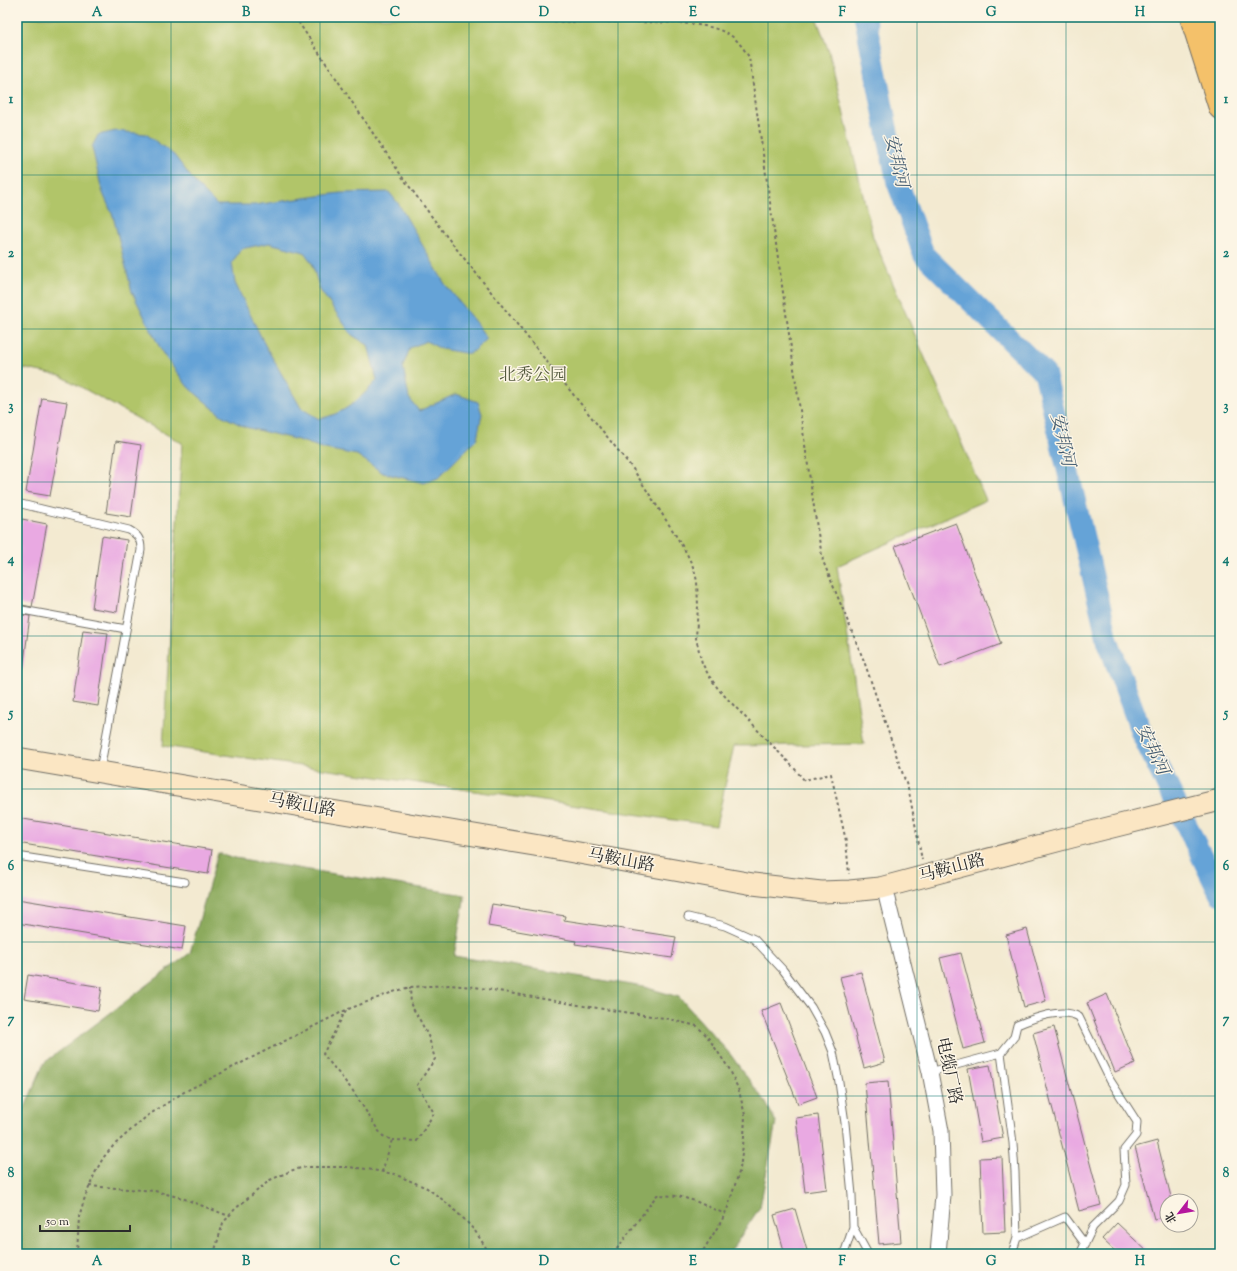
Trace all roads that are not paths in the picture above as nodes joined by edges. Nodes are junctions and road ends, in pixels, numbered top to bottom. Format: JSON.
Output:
{"nodes":[{"id":1,"x":1191,"y":17,"type":"edge"},
{"id":2,"x":1209,"y":17,"type":"edge"},
{"id":3,"x":1220,"y":51,"type":"edge"},
{"id":4,"x":1220,"y":108,"type":"edge"},
{"id":5,"x":17,"y":503,"type":"edge"},
{"id":6,"x":17,"y":609,"type":"edge"},
{"id":7,"x":126,"y":629,"type":"junction"},
{"id":8,"x":17,"y":758,"type":"edge"},
{"id":9,"x":17,"y":770,"type":"edge"},
{"id":10,"x":99,"y":772,"type":"junction"},
{"id":11,"x":1219,"y":805,"type":"edge"},
{"id":12,"x":1074,"y":844,"type":"junction"},
{"id":13,"x":17,"y":856,"type":"edge"},
{"id":14,"x":185,"y":882,"type":"dead end"},
{"id":15,"x":887,"y":899,"type":"junction"},
{"id":16,"x":688,"y":917,"type":"dead end"},
{"id":17,"x":1001,"y":1053,"type":"junction"},
{"id":18,"x":930,"y":1072,"type":"junction"},
{"id":19,"x":853,"y":1227,"type":"junction"},
{"id":20,"x":1017,"y":1238,"type":"junction"},
{"id":21,"x":1085,"y":1244,"type":"junction"},
{"id":22,"x":844,"y":1254,"type":"edge"},
{"id":23,"x":868,"y":1254,"type":"edge"},
{"id":24,"x":938,"y":1254,"type":"edge"},
{"id":25,"x":1012,"y":1254,"type":"edge"},
{"id":26,"x":1080,"y":1254,"type":"edge"}],
"edges":[{"from":1,"to":4,"type":"highway"},
{"from":2,"to":3,"type":"highway"},
{"from":5,"to":7,"type":"lane"},
{"from":6,"to":7,"type":"lane"},
{"from":7,"to":10,"type":"lane"},
{"from":8,"to":10,"type":"main road","name":"马鞍山路"},
{"from":9,"to":15,"type":"main road","name":"马鞍山路"},
{"from":10,"to":12,"type":"main road","name":"马鞍山路"},
{"from":11,"to":12,"type":"main road","name":"马鞍山路"},
{"from":12,"to":15,"type":"main road","name":"马鞍山路"},
{"from":13,"to":14,"type":"lane"},
{"from":15,"to":18,"type":"street","name":"电缆厂路"},
{"from":16,"to":19,"type":"lane"},
{"from":17,"to":18,"type":"lane"},
{"from":17,"to":20,"type":"lane"},
{"from":17,"to":21,"type":"lane"},
{"from":18,"to":24,"type":"street","name":"电缆厂路"},
{"from":19,"to":22,"type":"lane"},
{"from":19,"to":23,"type":"lane"},
{"from":20,"to":21,"type":"lane"},
{"from":20,"to":25,"type":"lane"},
{"from":21,"to":26,"type":"lane"}]}
